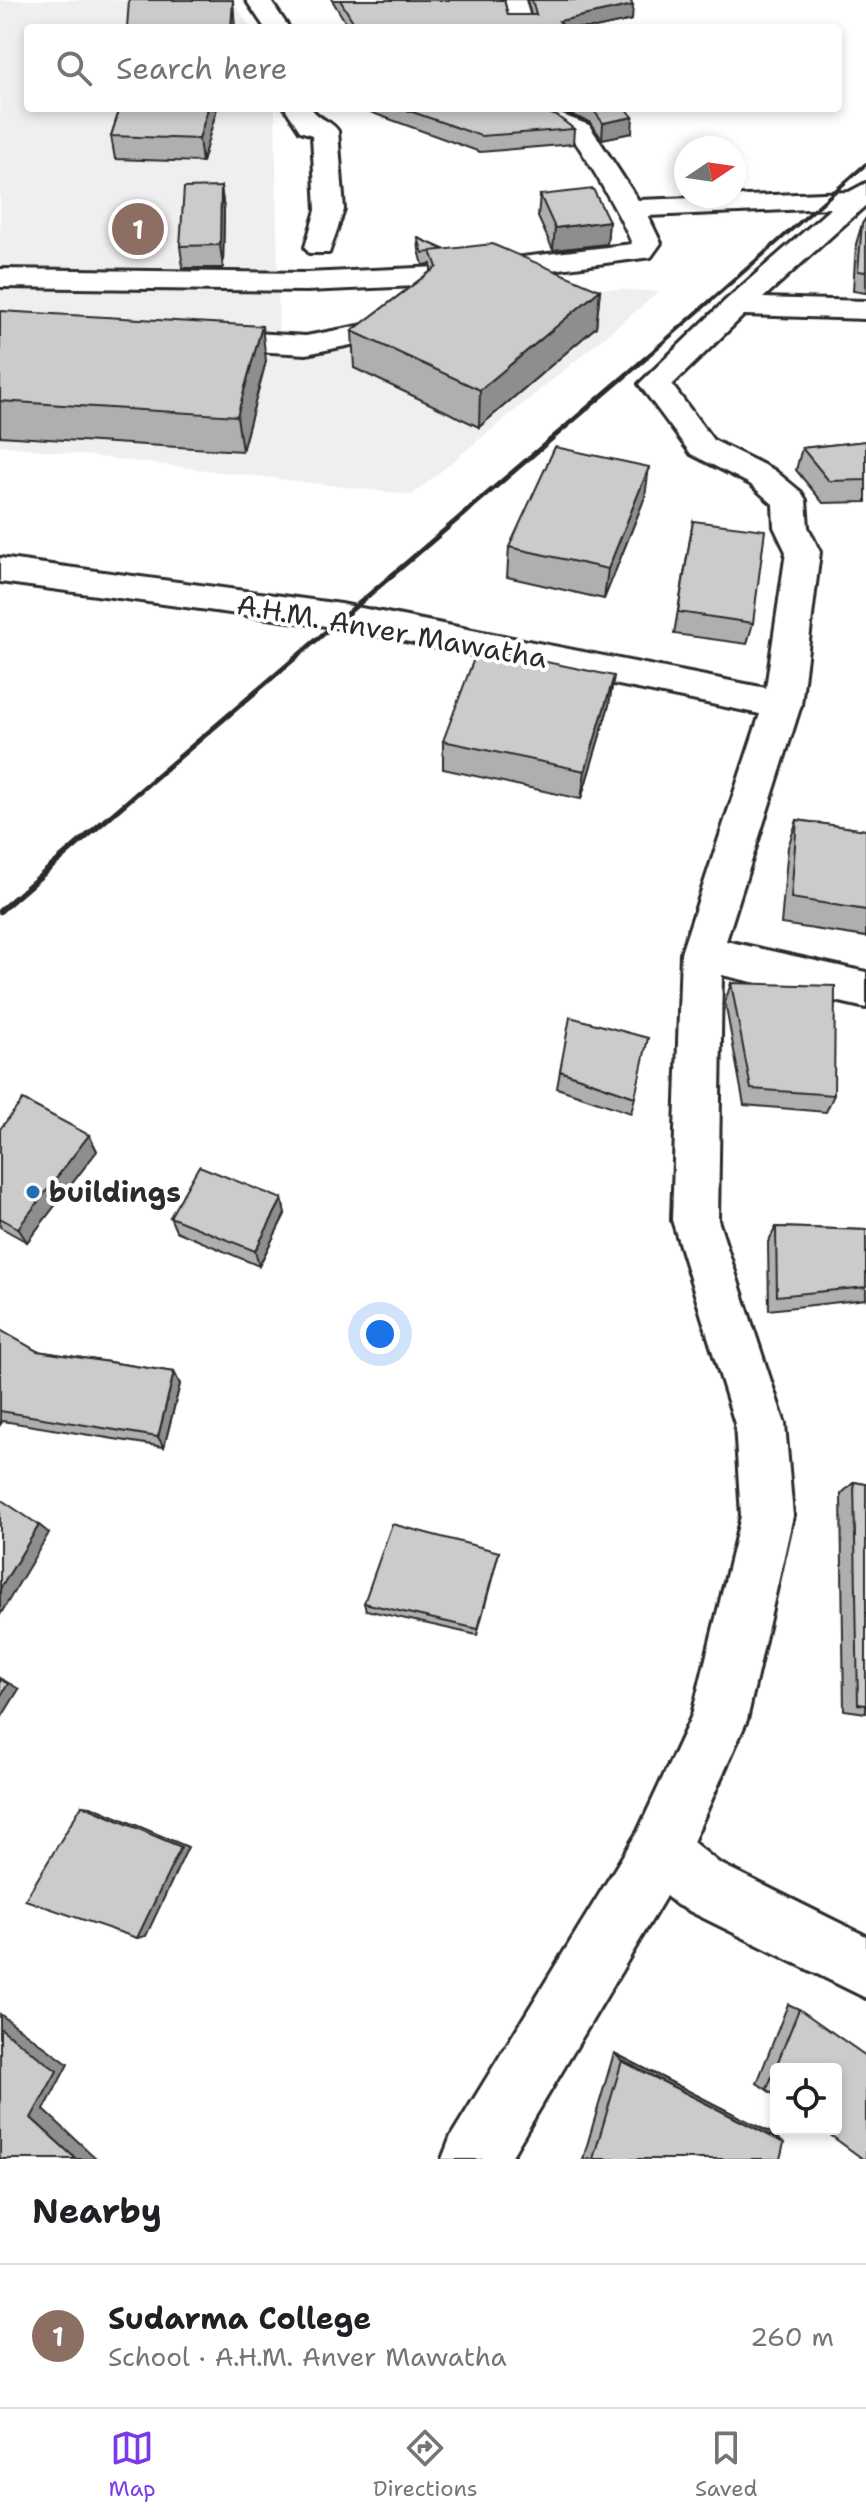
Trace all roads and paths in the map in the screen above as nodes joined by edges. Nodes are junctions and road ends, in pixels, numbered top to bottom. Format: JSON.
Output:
{"nodes":[{"id":1,"x":258,"y":0,"type":"edge"},
{"id":2,"x":513,"y":0,"type":"edge"},
{"id":3,"x":274,"y":24,"type":"edge"},
{"id":4,"x":520,"y":24,"type":"edge"},
{"id":5,"x":301,"y":112,"type":"edge"},
{"id":6,"x":531,"y":112,"type":"edge"},
{"id":7,"x":861,"y":196,"type":"edge"},
{"id":8,"x":631,"y":209,"type":"junction"},
{"id":9,"x":319,"y":247,"type":"dead end"},
{"id":10,"x":0,"y":278,"type":"edge"},
{"id":11,"x":736,"y":306,"type":"junction"},
{"id":12,"x":866,"y":310,"type":"edge"},
{"id":13,"x":380,"y":331,"type":"edge"},
{"id":14,"x":180,"y":338,"type":"edge"},
{"id":15,"x":0,"y":570,"type":"edge"},
{"id":16,"x":782,"y":705,"type":"junction"},
{"id":17,"x":702,"y":953,"type":"junction"},
{"id":18,"x":866,"y":990,"type":"edge"},
{"id":19,"x":659,"y":1852,"type":"junction"},
{"id":20,"x":866,"y":1968,"type":"edge"},
{"id":21,"x":474,"y":2159,"type":"edge"}],
"edges":[{"from":1,"to":3,"type":"street"},
{"from":2,"to":4,"type":"street"},
{"from":5,"to":9,"type":"street"},
{"from":6,"to":8,"type":"street"},
{"from":7,"to":8,"type":"street"},
{"from":7,"to":11,"type":"street"},
{"from":8,"to":10,"type":"street"},
{"from":11,"to":12,"type":"street"},
{"from":11,"to":16,"type":"street"},
{"from":13,"to":14,"type":"street"},
{"from":15,"to":16,"type":"street","name":"A.H.M. Anver Mawatha"},
{"from":16,"to":17,"type":"street"},
{"from":17,"to":18,"type":"street"},
{"from":17,"to":19,"type":"street"},
{"from":19,"to":20,"type":"street"},
{"from":19,"to":21,"type":"street"}]}
